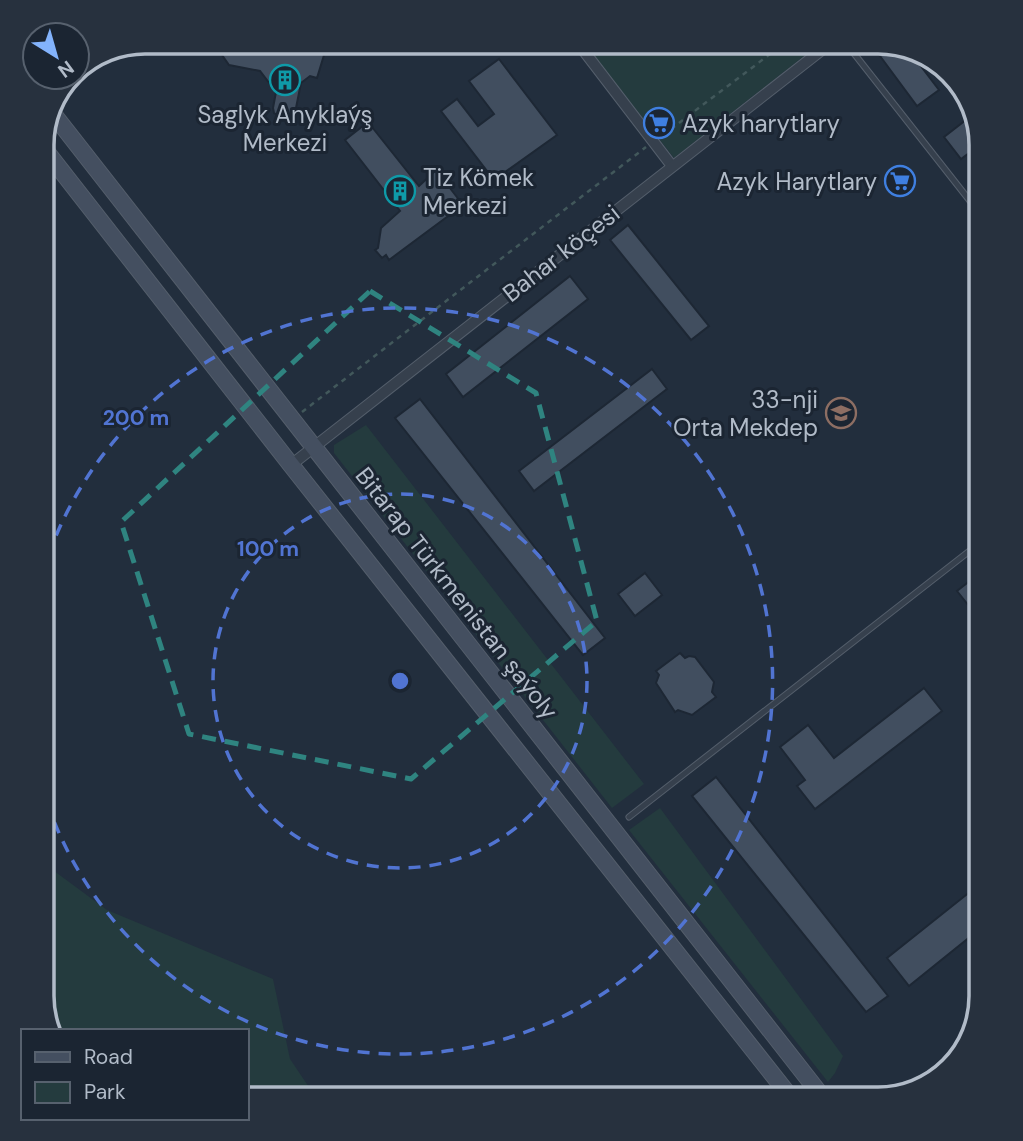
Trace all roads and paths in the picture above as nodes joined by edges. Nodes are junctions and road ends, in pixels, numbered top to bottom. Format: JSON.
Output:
{"nodes":[{"id":1,"x":587,"y":54,"type":"edge"},
{"id":2,"x":770,"y":54,"type":"edge"},
{"id":3,"x":817,"y":54,"type":"edge"},
{"id":4,"x":854,"y":54,"type":"edge"},
{"id":5,"x":58,"y":120,"type":"edge"},
{"id":6,"x":653,"y":142,"type":"junction"},
{"id":7,"x":54,"y":161,"type":"edge"},
{"id":8,"x":672,"y":166,"type":"junction"},
{"id":9,"x":969,"y":200,"type":"edge"},
{"id":10,"x":292,"y":420,"type":"junction"},
{"id":11,"x":314,"y":447,"type":"junction"},
{"id":12,"x":290,"y":465,"type":"junction"},
{"id":13,"x":969,"y":551,"type":"edge"},
{"id":14,"x":629,"y":817,"type":"dead end"},
{"id":15,"x":782,"y":1087,"type":"edge"},
{"id":16,"x":815,"y":1087,"type":"edge"}],
"edges":[{"from":1,"to":6,"type":"street"},
{"from":2,"to":6,"type":"path"},
{"from":3,"to":8,"type":"street","name":"Bahar köçesi"},
{"from":4,"to":9,"type":"lane"},
{"from":5,"to":10,"type":"main road","name":"Bitarap Türkmenistan şaýoly"},
{"from":6,"to":8,"type":"street"},
{"from":6,"to":10,"type":"path"},
{"from":7,"to":12,"type":"main road","name":"Bitarap Türkmenistan şaýoly"},
{"from":8,"to":11,"type":"street","name":"Bahar köçesi"},
{"from":10,"to":11,"type":"main road","name":"Bitarap Türkmenistan şaýoly"},
{"from":11,"to":12,"type":"street","name":"Bahar köçesi"},
{"from":11,"to":16,"type":"main road","name":"Bitarap Türkmenistan şaýoly"},
{"from":12,"to":15,"type":"main road","name":"Bitarap Türkmenistan şaýoly"},
{"from":13,"to":14,"type":"lane"}]}
